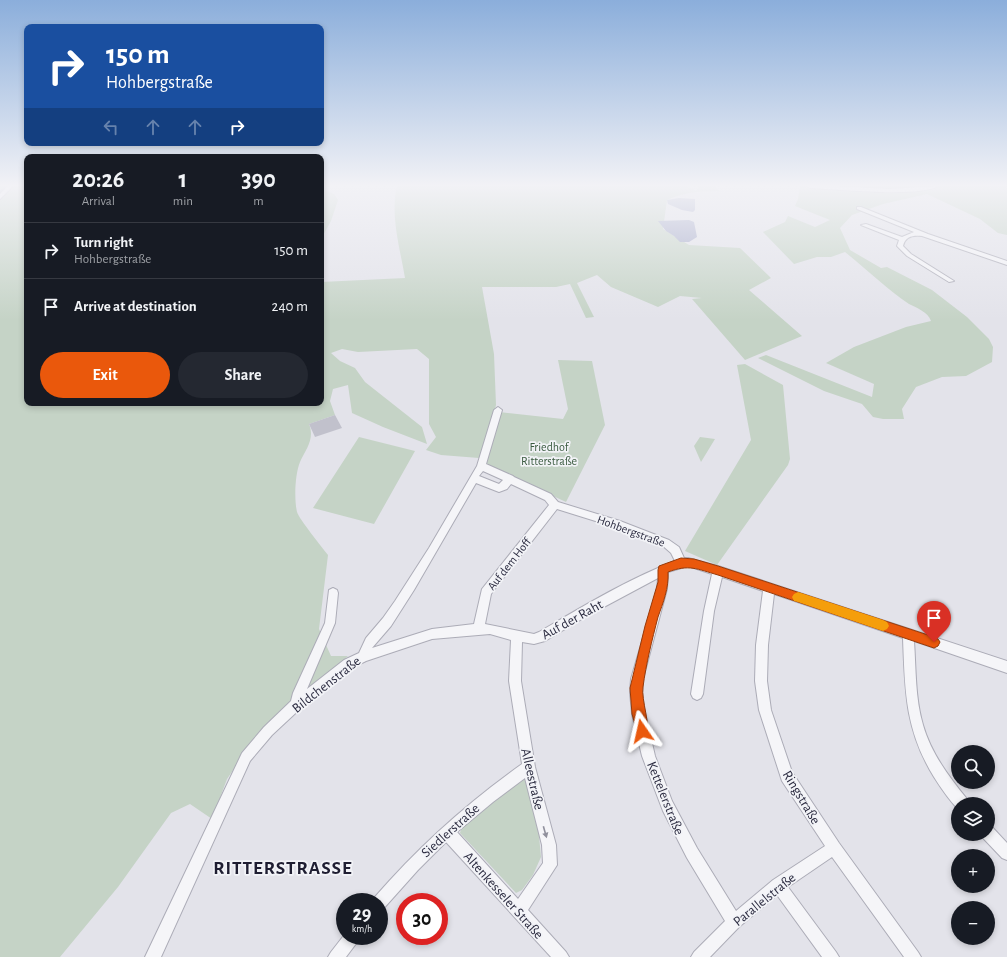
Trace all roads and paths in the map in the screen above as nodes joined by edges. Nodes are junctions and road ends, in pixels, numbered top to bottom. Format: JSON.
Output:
{"nodes":[{"id":1,"x":878,"y":231,"type":"edge"},
{"id":2,"x":915,"y":231,"type":"edge"},
{"id":3,"x":926,"y":235,"type":"junction"},
{"id":4,"x":901,"y":240,"type":"junction"},
{"id":5,"x":1007,"y":263,"type":"edge"},
{"id":6,"x":951,"y":281,"type":"dead end"},
{"id":7,"x":498,"y":410,"type":"dead end"},
{"id":8,"x":481,"y":466,"type":"junction"},
{"id":9,"x":474,"y":478,"type":"junction"},
{"id":10,"x":510,"y":478,"type":"junction"},
{"id":11,"x":555,"y":505,"type":"junction"},
{"id":12,"x":681,"y":563,"type":"junction"},
{"id":13,"x":663,"y":570,"type":"junction"},
{"id":14,"x":718,"y":571,"type":"junction"},
{"id":15,"x":769,"y":588,"type":"junction"},
{"id":16,"x":333,"y":593,"type":"dead end"},
{"id":17,"x":478,"y":629,"type":"junction"},
{"id":18,"x":908,"y":634,"type":"junction"},
{"id":19,"x":517,"y":636,"type":"junction"},
{"id":20,"x":364,"y":656,"type":"junction"},
{"id":21,"x":1007,"y":667,"type":"edge"},
{"id":22,"x":697,"y":694,"type":"dead end"},
{"id":23,"x":297,"y":704,"type":"junction"},
{"id":24,"x":529,"y":767,"type":"junction"},
{"id":25,"x":956,"y":797,"type":"edge"},
{"id":26,"x":447,"y":832,"type":"junction"},
{"id":27,"x":995,"y":841,"type":"edge"},
{"id":28,"x":834,"y":848,"type":"junction"},
{"id":29,"x":1007,"y":853,"type":"edge"},
{"id":30,"x":778,"y":885,"type":"junction"},
{"id":31,"x":387,"y":893,"type":"edge"},
{"id":32,"x":519,"y":911,"type":"junction"},
{"id":33,"x":734,"y":922,"type":"junction"},
{"id":34,"x":346,"y":945,"type":"edge"},
{"id":35,"x":153,"y":957,"type":"edge"},
{"id":36,"x":336,"y":957,"type":"edge"},
{"id":37,"x":560,"y":957,"type":"edge"},
{"id":38,"x":699,"y":957,"type":"edge"},
{"id":39,"x":830,"y":957,"type":"edge"},
{"id":40,"x":913,"y":957,"type":"edge"}],
"edges":[{"from":1,"to":4,"type":"street"},
{"from":2,"to":3,"type":"street"},
{"from":3,"to":4,"type":"street"},
{"from":3,"to":5,"type":"street"},
{"from":4,"to":6,"type":"street"},
{"from":7,"to":8,"type":"street","name":"Bildchenstraße"},
{"from":8,"to":9,"type":"street","name":"Bildchenstraße"},
{"from":8,"to":10,"type":"street","name":"Hohbergstraße"},
{"from":9,"to":10,"type":"street"},
{"from":9,"to":20,"type":"street","name":"Bildchenstraße"},
{"from":10,"to":11,"type":"street","name":"Hohbergstraße"},
{"from":11,"to":12,"type":"street","name":"Hohbergstraße"},
{"from":11,"to":17,"type":"street","name":"Auf dem Hoff"},
{"from":12,"to":13,"type":"street","name":"Auf der Raht"},
{"from":12,"to":14,"type":"street"},
{"from":13,"to":19,"type":"street","name":"Auf der Raht"},
{"from":13,"to":33,"type":"street","name":"Kettelerstraße"},
{"from":14,"to":15,"type":"street"},
{"from":14,"to":22,"type":"street"},
{"from":15,"to":18,"type":"street"},
{"from":15,"to":28,"type":"street","name":"Ringstraße"},
{"from":16,"to":23,"type":"street"},
{"from":17,"to":19,"type":"street","name":"Auf der Raht"},
{"from":17,"to":20,"type":"street","name":"Auf der Raht"},
{"from":18,"to":21,"type":"street"},
{"from":18,"to":25,"type":"street"},
{"from":19,"to":24,"type":"street","name":"Alleestraße"},
{"from":20,"to":23,"type":"street","name":"Bildchenstraße"},
{"from":23,"to":35,"type":"street","name":"Bildchenstraße"},
{"from":24,"to":26,"type":"street","name":"Siedlerstraße"},
{"from":24,"to":32,"type":"street","name":"Alleestraße","one_way":true},
{"from":26,"to":31,"type":"street","name":"Siedlerstraße"},
{"from":26,"to":32,"type":"street","name":"Altenkesseler Straße"},
{"from":27,"to":29,"type":"street"},
{"from":28,"to":30,"type":"street","name":"Parallelstraße"},
{"from":28,"to":40,"type":"street","name":"Ringstraße"},
{"from":30,"to":33,"type":"street","name":"Parallelstraße"},
{"from":30,"to":39,"type":"street"},
{"from":32,"to":37,"type":"street","name":"Altenkesseler Straße"},
{"from":33,"to":38,"type":"street","name":"Parallelstraße"},
{"from":34,"to":36,"type":"street"}]}
